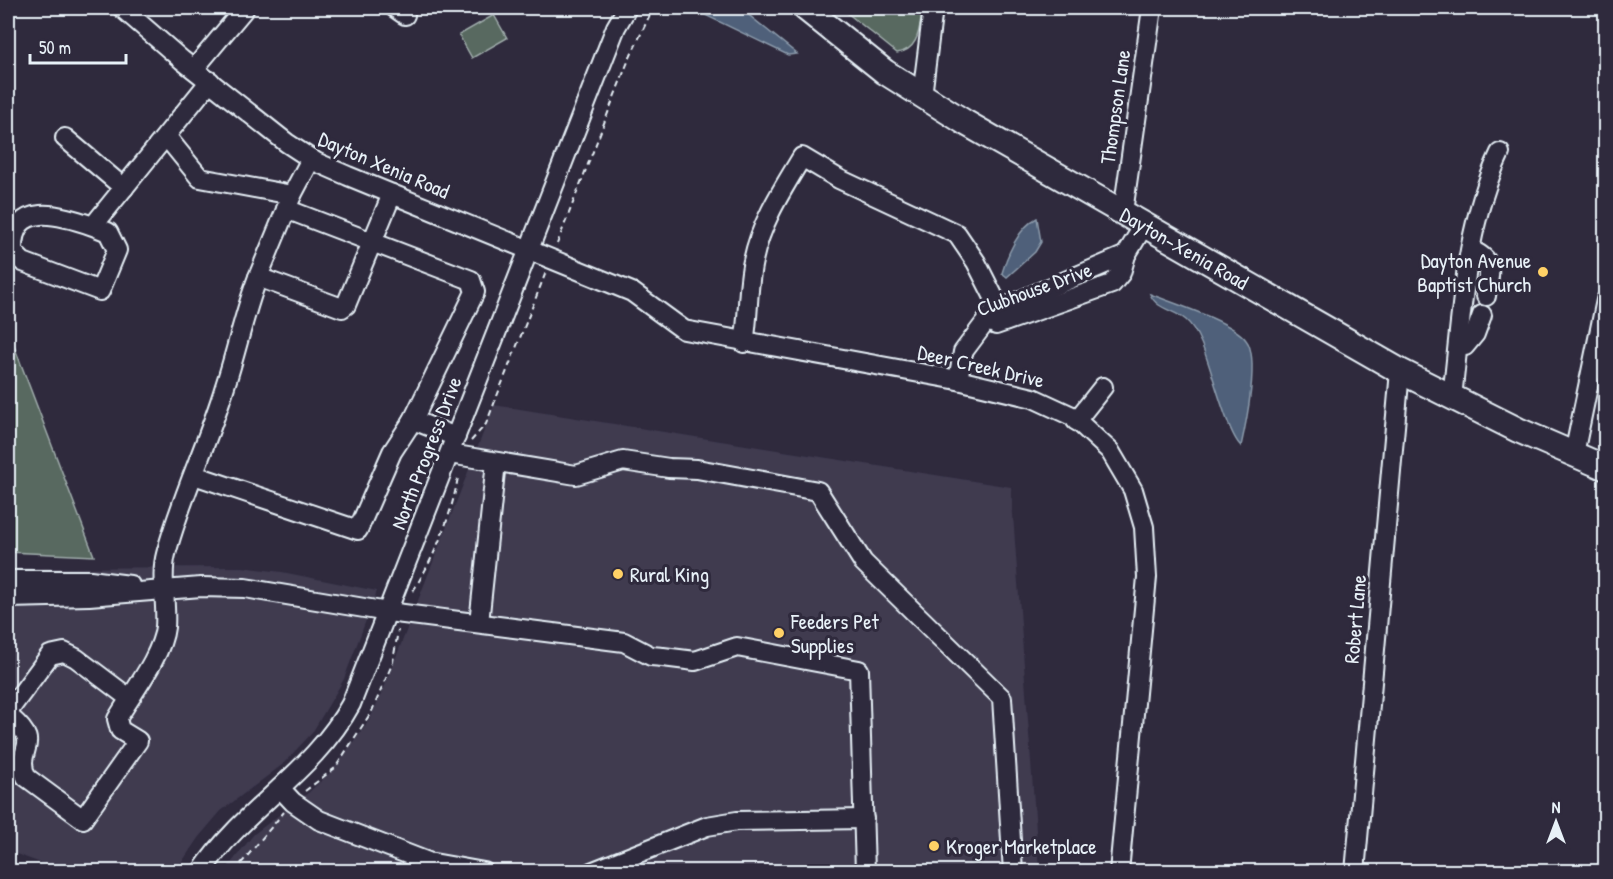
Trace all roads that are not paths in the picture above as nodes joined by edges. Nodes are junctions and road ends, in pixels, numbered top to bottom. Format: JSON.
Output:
{"nodes":[{"id":1,"x":122,"y":8,"type":"edge"},
{"id":2,"x":627,"y":8,"type":"edge"},
{"id":3,"x":805,"y":8,"type":"edge"},
{"id":4,"x":933,"y":8,"type":"edge"},
{"id":5,"x":1152,"y":8,"type":"edge"},
{"id":6,"x":242,"y":9,"type":"edge"},
{"id":7,"x":194,"y":69,"type":"junction"},
{"id":8,"x":210,"y":81,"type":"junction"},
{"id":9,"x":922,"y":96,"type":"junction"},
{"id":10,"x":166,"y":136,"type":"junction"},
{"id":11,"x":65,"y":138,"type":"dead end"},
{"id":12,"x":1500,"y":153,"type":"dead end"},
{"id":13,"x":311,"y":159,"type":"junction"},
{"id":14,"x":124,"y":188,"type":"junction"},
{"id":15,"x":392,"y":194,"type":"junction"},
{"id":16,"x":289,"y":202,"type":"junction"},
{"id":17,"x":1123,"y":212,"type":"junction"},
{"id":18,"x":1144,"y":225,"type":"junction"},
{"id":19,"x":93,"y":226,"type":"junction"},
{"id":20,"x":372,"y":241,"type":"junction"},
{"id":21,"x":1471,"y":250,"type":"junction"},
{"id":22,"x":530,"y":251,"type":"junction"},
{"id":23,"x":258,"y":278,"type":"junction"},
{"id":24,"x":1605,"y":300,"type":"edge"},
{"id":25,"x":1484,"y":306,"type":"junction"},
{"id":26,"x":1003,"y":315,"type":"junction"},
{"id":27,"x":1459,"y":323,"type":"junction"},
{"id":28,"x":744,"y":343,"type":"junction"},
{"id":29,"x":1458,"y":346,"type":"junction"},
{"id":30,"x":1400,"y":370,"type":"junction"},
{"id":31,"x":958,"y":381,"type":"junction"},
{"id":32,"x":1103,"y":387,"type":"dead end"},
{"id":33,"x":1452,"y":397,"type":"junction"},
{"id":34,"x":413,"y":420,"type":"junction"},
{"id":35,"x":1076,"y":421,"type":"junction"},
{"id":36,"x":456,"y":437,"type":"junction"},
{"id":37,"x":450,"y":454,"type":"junction"},
{"id":38,"x":1578,"y":456,"type":"junction"},
{"id":39,"x":496,"y":462,"type":"junction"},
{"id":40,"x":1605,"y":468,"type":"edge"},
{"id":41,"x":194,"y":475,"type":"junction"},
{"id":42,"x":8,"y":580,"type":"edge"},
{"id":43,"x":165,"y":589,"type":"junction"},
{"id":44,"x":8,"y":598,"type":"edge"},
{"id":45,"x":388,"y":612,"type":"junction"},
{"id":46,"x":479,"y":623,"type":"junction"},
{"id":47,"x":129,"y":698,"type":"junction"},
{"id":48,"x":280,"y":788,"type":"junction"},
{"id":49,"x":864,"y":819,"type":"junction"},
{"id":50,"x":422,"y":866,"type":"edge"},
{"id":51,"x":602,"y":870,"type":"edge"},
{"id":52,"x":201,"y":872,"type":"edge"},
{"id":53,"x":484,"y":872,"type":"edge"},
{"id":54,"x":865,"y":872,"type":"edge"},
{"id":55,"x":1013,"y":872,"type":"edge"},
{"id":56,"x":1119,"y":872,"type":"edge"},
{"id":57,"x":1355,"y":872,"type":"edge"}],
"edges":[{"from":1,"to":7,"type":"street","name":"Dayton Xenia Road"},
{"from":2,"to":22,"type":"street","name":"North Progress Drive"},
{"from":3,"to":9,"type":"main road","name":"Dayton-Xenia Road"},
{"from":4,"to":9,"type":"street"},
{"from":5,"to":17,"type":"street","name":"Thompson Lane"},
{"from":6,"to":7,"type":"street"},
{"from":7,"to":8,"type":"street","name":"Dayton Xenia Road"},
{"from":8,"to":10,"type":"street"},
{"from":8,"to":13,"type":"street","name":"Dayton Xenia Road"},
{"from":9,"to":17,"type":"main road","name":"Dayton-Xenia Road"},
{"from":10,"to":14,"type":"street"},
{"from":10,"to":16,"type":"street"},
{"from":11,"to":14,"type":"street"},
{"from":12,"to":21,"type":"street"},
{"from":13,"to":15,"type":"street","name":"Dayton Xenia Road"},
{"from":13,"to":16,"type":"street"},
{"from":14,"to":19,"type":"street"},
{"from":15,"to":20,"type":"street"},
{"from":15,"to":22,"type":"street","name":"Dayton Xenia Road"},
{"from":16,"to":20,"type":"street"},
{"from":16,"to":23,"type":"street"},
{"from":17,"to":18,"type":"main road","name":"Dayton-Xenia Road"},
{"from":18,"to":26,"type":"street","name":"Clubhouse Drive"},
{"from":18,"to":30,"type":"main road","name":"Dayton-Xenia Road"},
{"from":19,"to":19,"type":"street"},
{"from":20,"to":23,"type":"street"},
{"from":20,"to":34,"type":"street"},
{"from":21,"to":25,"type":"street"},
{"from":21,"to":27,"type":"street"},
{"from":22,"to":28,"type":"street","name":"Deer Creek Drive"},
{"from":22,"to":36,"type":"street","name":"North Progress Drive"},
{"from":23,"to":41,"type":"street"},
{"from":24,"to":38,"type":"street"},
{"from":25,"to":27,"type":"street"},
{"from":25,"to":29,"type":"street"},
{"from":26,"to":28,"type":"street"},
{"from":26,"to":31,"type":"street","name":"Clubhouse Drive"},
{"from":27,"to":29,"type":"street"},
{"from":28,"to":31,"type":"street","name":"Deer Creek Drive"},
{"from":29,"to":33,"type":"street"},
{"from":30,"to":33,"type":"main road","name":"Dayton-Xenia Road"},
{"from":30,"to":57,"type":"street","name":"Robert Lane"},
{"from":31,"to":35,"type":"street","name":"Deer Creek Drive"},
{"from":32,"to":35,"type":"street"},
{"from":33,"to":38,"type":"main road","name":"Dayton-Xenia Road"},
{"from":34,"to":36,"type":"street"},
{"from":34,"to":41,"type":"street"},
{"from":35,"to":56,"type":"street","name":"Deer Creek Drive"},
{"from":36,"to":37,"type":"street","name":"North Progress Drive"},
{"from":37,"to":39,"type":"street"},
{"from":37,"to":45,"type":"street","name":"North Progress Drive"},
{"from":38,"to":40,"type":"main road","name":"Dayton-Xenia Road"},
{"from":39,"to":46,"type":"street"},
{"from":39,"to":55,"type":"street"},
{"from":41,"to":43,"type":"street"},
{"from":42,"to":43,"type":"street"},
{"from":43,"to":44,"type":"street"},
{"from":43,"to":45,"type":"street"},
{"from":43,"to":47,"type":"street"},
{"from":45,"to":46,"type":"street"},
{"from":45,"to":48,"type":"street","name":"North Progress Drive"},
{"from":46,"to":49,"type":"street"},
{"from":47,"to":47,"type":"street"},
{"from":48,"to":50,"type":"street"},
{"from":48,"to":52,"type":"street","name":"North Progress Drive"},
{"from":49,"to":51,"type":"street"},
{"from":49,"to":54,"type":"street"},
{"from":50,"to":53,"type":"street"}]}
